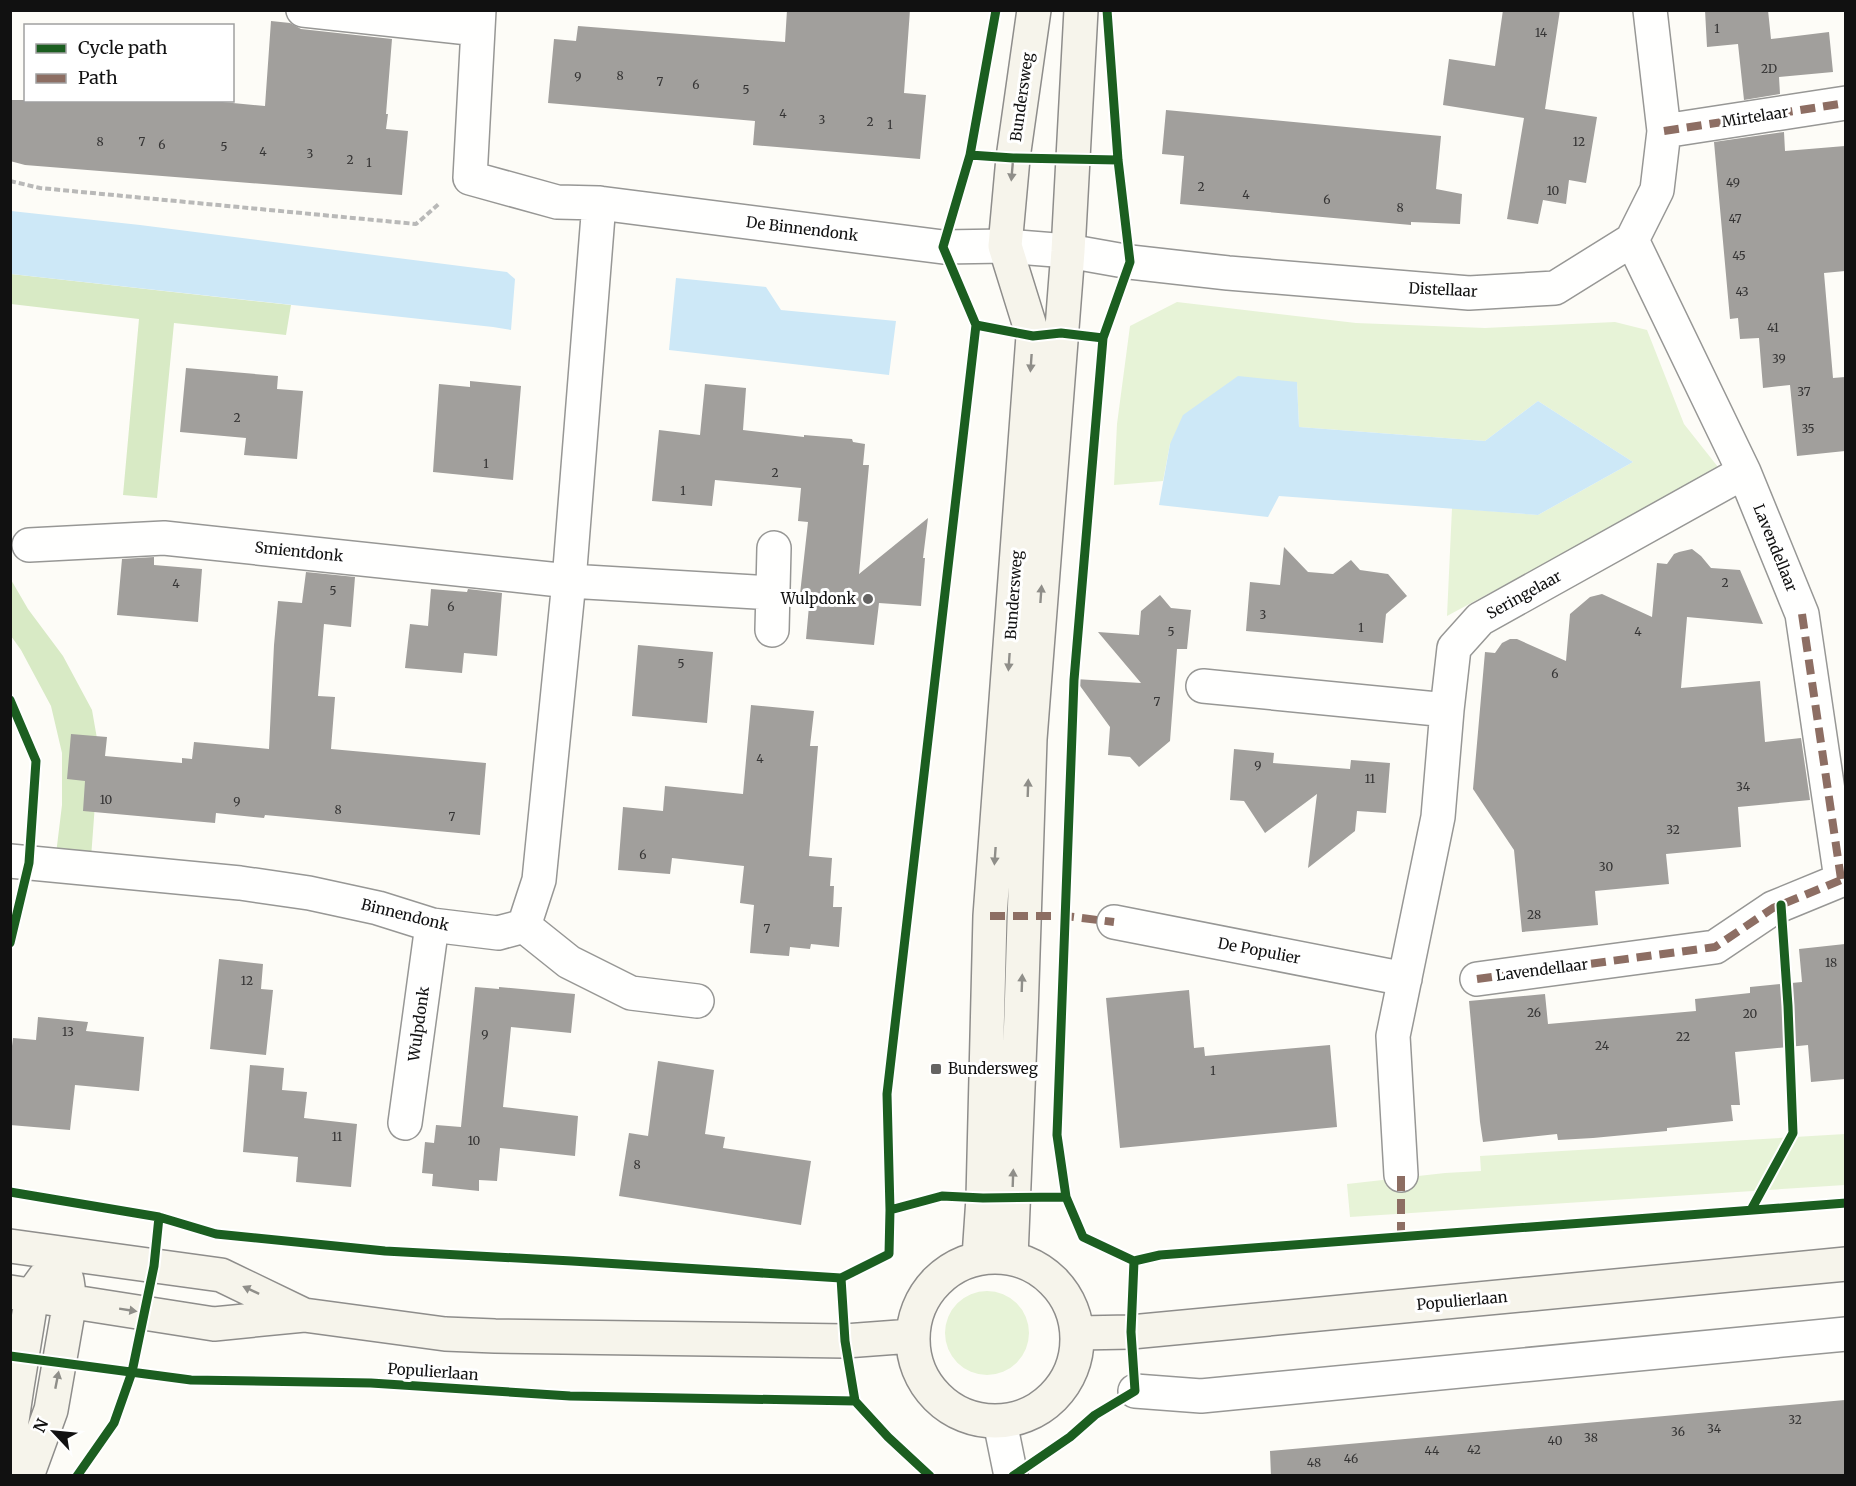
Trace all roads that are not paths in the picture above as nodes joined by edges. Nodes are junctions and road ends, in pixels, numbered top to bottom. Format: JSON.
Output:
{"nodes":[{"id":1,"x":303,"y":10,"type":"edge"},
{"id":2,"x":1034,"y":10,"type":"edge"},
{"id":3,"x":1081,"y":10,"type":"edge"},
{"id":4,"x":1650,"y":10,"type":"edge"},
{"id":5,"x":478,"y":20,"type":"edge"},
{"id":6,"x":1845,"y":103,"type":"edge"},
{"id":7,"x":1664,"y":131,"type":"junction"},
{"id":8,"x":599,"y":203,"type":"junction"},
{"id":9,"x":1632,"y":240,"type":"junction"},
{"id":10,"x":1005,"y":246,"type":"junction"},
{"id":11,"x":1068,"y":251,"type":"junction"},
{"id":12,"x":1744,"y":472,"type":"junction"},
{"id":13,"x":29,"y":544,"type":"dead end"},
{"id":14,"x":774,"y":548,"type":"dead end"},
{"id":15,"x":569,"y":581,"type":"junction"},
{"id":16,"x":773,"y":593,"type":"junction"},
{"id":17,"x":772,"y":630,"type":"dead end"},
{"id":18,"x":1203,"y":686,"type":"dead end"},
{"id":19,"x":1446,"y":710,"type":"junction"},
{"id":20,"x":10,"y":861,"type":"edge"},
{"id":21,"x":1843,"y":879,"type":"edge"},
{"id":22,"x":1114,"y":922,"type":"dead end"},
{"id":23,"x":432,"y":925,"type":"junction"},
{"id":24,"x":524,"y":926,"type":"junction"},
{"id":25,"x":1405,"y":979,"type":"junction"},
{"id":26,"x":1477,"y":979,"type":"dead end"},
{"id":27,"x":697,"y":1001,"type":"dead end"},
{"id":28,"x":405,"y":1124,"type":"dead end"},
{"id":29,"x":1401,"y":1176,"type":"dead end"},
{"id":30,"x":10,"y":1246,"type":"edge"},
{"id":31,"x":62,"y":1252,"type":"junction"},
{"id":32,"x":995,"y":1257,"type":"junction"},
{"id":33,"x":1845,"y":1264,"type":"edge"},
{"id":34,"x":21,"y":1293,"type":"edge"},
{"id":35,"x":70,"y":1301,"type":"junction"},
{"id":36,"x":304,"y":1315,"type":"junction"},
{"id":37,"x":1078,"y":1332,"type":"junction"},
{"id":38,"x":1845,"y":1334,"type":"edge"},
{"id":39,"x":912,"y":1336,"type":"junction"},
{"id":40,"x":1135,"y":1391,"type":"dead end"},
{"id":41,"x":1000,"y":1422,"type":"junction"},
{"id":42,"x":17,"y":1476,"type":"edge"},
{"id":43,"x":27,"y":1476,"type":"edge"},
{"id":44,"x":1011,"y":1476,"type":"edge"}],
"edges":[{"from":1,"to":5,"type":"street"},
{"from":2,"to":10,"type":"street","name":"Bundersweg","one_way":true},
{"from":3,"to":11,"type":"street","name":"Bundersweg"},
{"from":4,"to":7,"type":"street"},
{"from":5,"to":8,"type":"street","name":"De Binnendonk"},
{"from":6,"to":7,"type":"street","name":"Mirtelaar"},
{"from":7,"to":9,"type":"street"},
{"from":8,"to":10,"type":"street","name":"De Binnendonk"},
{"from":8,"to":15,"type":"street"},
{"from":9,"to":11,"type":"street","name":"Distellaar"},
{"from":9,"to":12,"type":"street","name":"Lavendellaar"},
{"from":10,"to":11,"type":"street","name":"Distellaar"},
{"from":10,"to":32,"type":"street","name":"Bundersweg","one_way":true},
{"from":32,"to":11,"type":"street","name":"Bundersweg","one_way":true},
{"from":12,"to":19,"type":"street","name":"Seringelaar"},
{"from":12,"to":21,"type":"street","name":"Lavendellaar"},
{"from":13,"to":15,"type":"street","name":"Smientdonk"},
{"from":14,"to":16,"type":"street"},
{"from":15,"to":16,"type":"street"},
{"from":15,"to":24,"type":"street"},
{"from":16,"to":17,"type":"street"},
{"from":18,"to":19,"type":"street"},
{"from":19,"to":25,"type":"street"},
{"from":20,"to":23,"type":"street","name":"Binnendonk"},
{"from":21,"to":26,"type":"street","name":"Lavendellaar"},
{"from":22,"to":25,"type":"street","name":"De Populier"},
{"from":23,"to":24,"type":"street","name":"Binnendonk"},
{"from":23,"to":28,"type":"street","name":"Wulpdonk"},
{"from":24,"to":27,"type":"street"},
{"from":25,"to":29,"type":"street"},
{"from":30,"to":31,"type":"street"},
{"from":31,"to":34,"type":"street"},
{"from":31,"to":35,"type":"street"},
{"from":36,"to":31,"type":"street","one_way":true},
{"from":32,"to":37,"type":"street"},
{"from":32,"to":39,"type":"street"},
{"from":33,"to":37,"type":"street","name":"Populierlaan"},
{"from":34,"to":35,"type":"street"},
{"from":34,"to":42,"type":"street"},
{"from":35,"to":36,"type":"street","one_way":true},
{"from":43,"to":35,"type":"street","one_way":true},
{"from":36,"to":39,"type":"street"},
{"from":37,"to":41,"type":"street"},
{"from":38,"to":40,"type":"street"},
{"from":39,"to":41,"type":"street"},
{"from":41,"to":44,"type":"street"}]}
